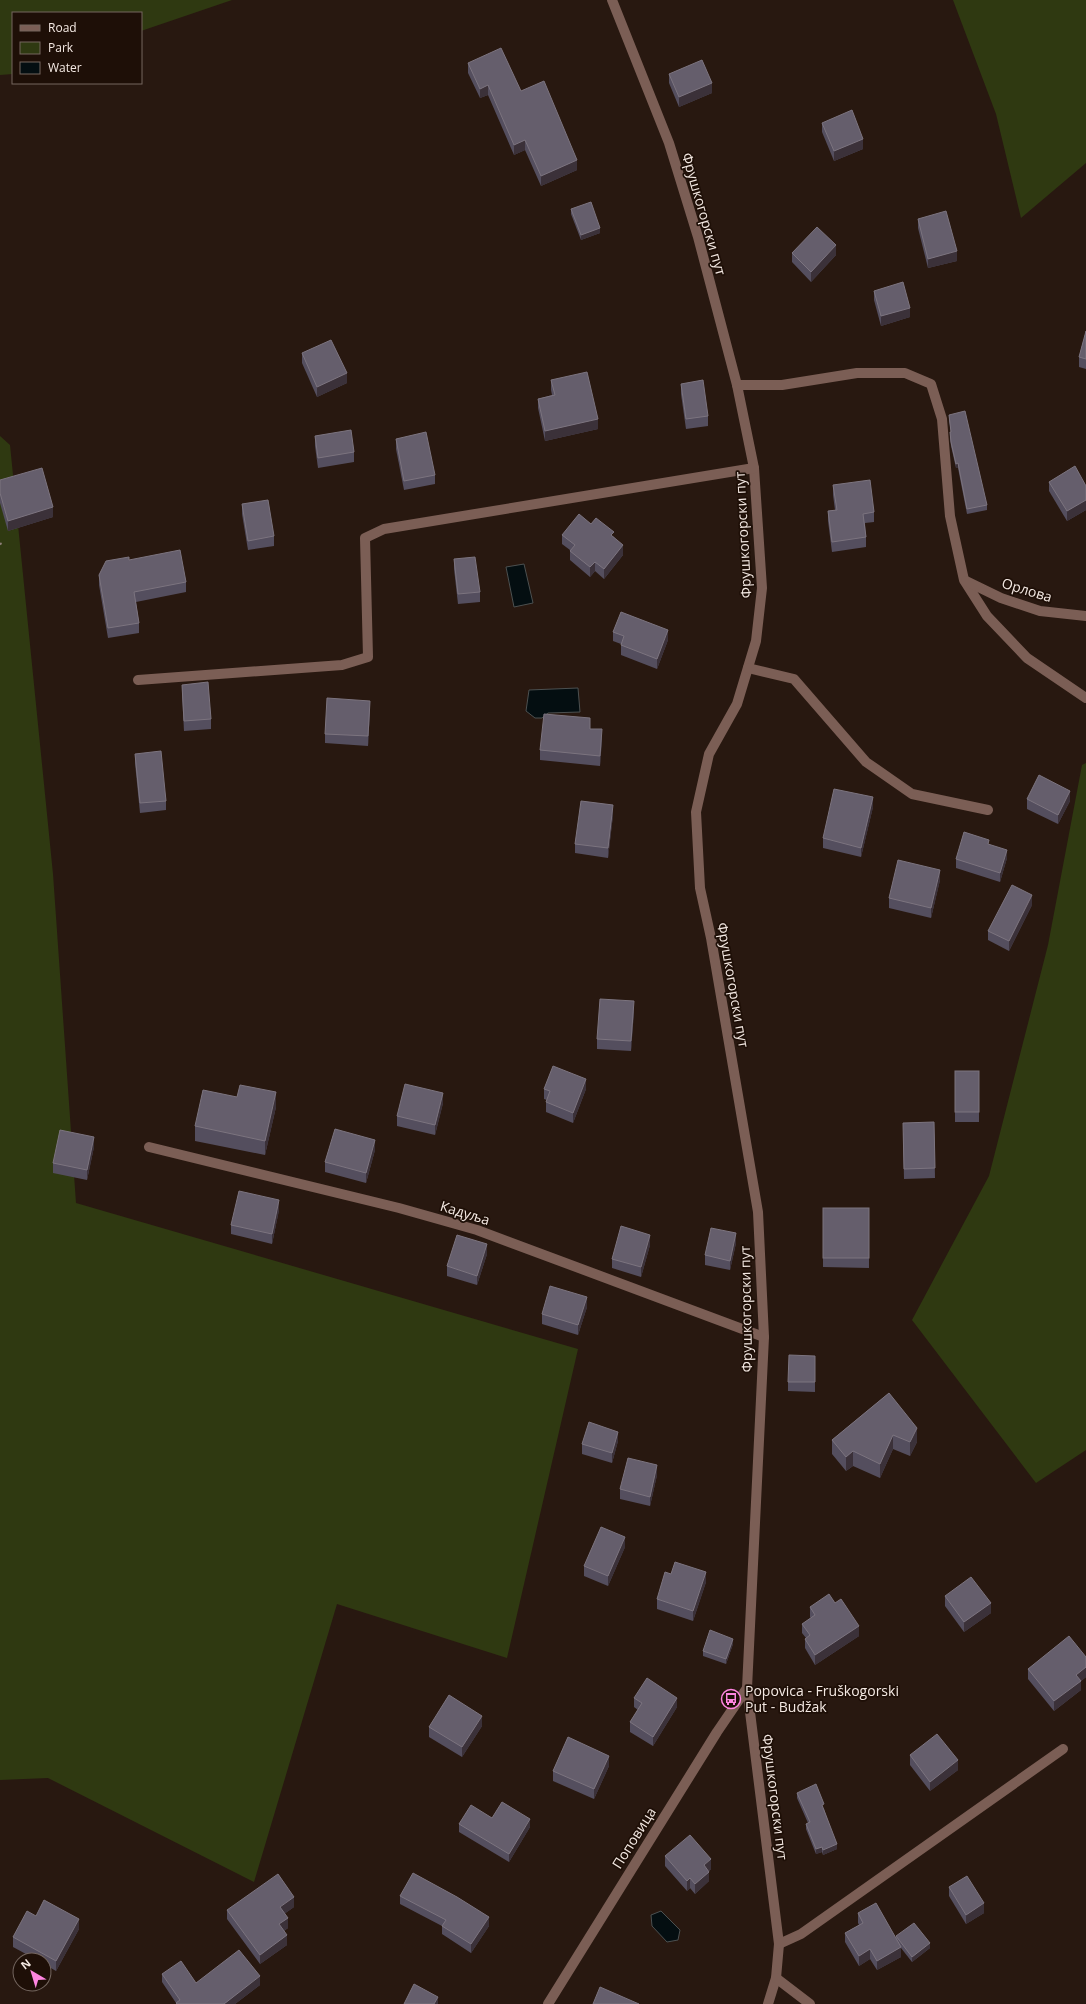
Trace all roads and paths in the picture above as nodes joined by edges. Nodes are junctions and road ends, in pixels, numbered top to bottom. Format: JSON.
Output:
{"nodes":[{"id":1,"x":612,"y":0,"type":"edge"},
{"id":2,"x":737,"y":385,"type":"junction"},
{"id":3,"x":754,"y":468,"type":"junction"},
{"id":4,"x":964,"y":580,"type":"junction"},
{"id":5,"x":1086,"y":616,"type":"edge"},
{"id":6,"x":748,"y":668,"type":"junction"},
{"id":7,"x":138,"y":680,"type":"dead end"},
{"id":8,"x":1086,"y":698,"type":"edge"},
{"id":9,"x":988,"y":810,"type":"dead end"},
{"id":10,"x":149,"y":1147,"type":"dead end"},
{"id":11,"x":764,"y":1337,"type":"junction"},
{"id":12,"x":747,"y":1688,"type":"junction"},
{"id":13,"x":1063,"y":1749,"type":"dead end"},
{"id":14,"x":779,"y":1944,"type":"junction"},
{"id":15,"x":776,"y":1978,"type":"junction"},
{"id":16,"x":548,"y":2004,"type":"edge"},
{"id":17,"x":768,"y":2004,"type":"edge"},
{"id":18,"x":810,"y":2004,"type":"edge"}],
"edges":[{"from":1,"to":2,"type":"street","name":"Фрушкогорски пут"},
{"from":2,"to":3,"type":"street","name":"Фрушкогорски пут"},
{"from":2,"to":4,"type":"street"},
{"from":3,"to":6,"type":"street","name":"Фрушкогорски пут"},
{"from":3,"to":7,"type":"street"},
{"from":4,"to":5,"type":"street","name":"Орлова"},
{"from":4,"to":8,"type":"street"},
{"from":6,"to":9,"type":"street"},
{"from":6,"to":11,"type":"street","name":"Фрушкогорски пут"},
{"from":10,"to":11,"type":"street","name":"Кадуља"},
{"from":11,"to":12,"type":"street","name":"Фрушкогорски пут"},
{"from":12,"to":14,"type":"street","name":"Фрушкогорски пут"},
{"from":12,"to":16,"type":"street","name":"Поповица"},
{"from":13,"to":14,"type":"street"},
{"from":14,"to":15,"type":"street","name":"Фрушкогорски пут"},
{"from":15,"to":17,"type":"street","name":"Фрушкогорски пут"},
{"from":15,"to":18,"type":"street"}]}
